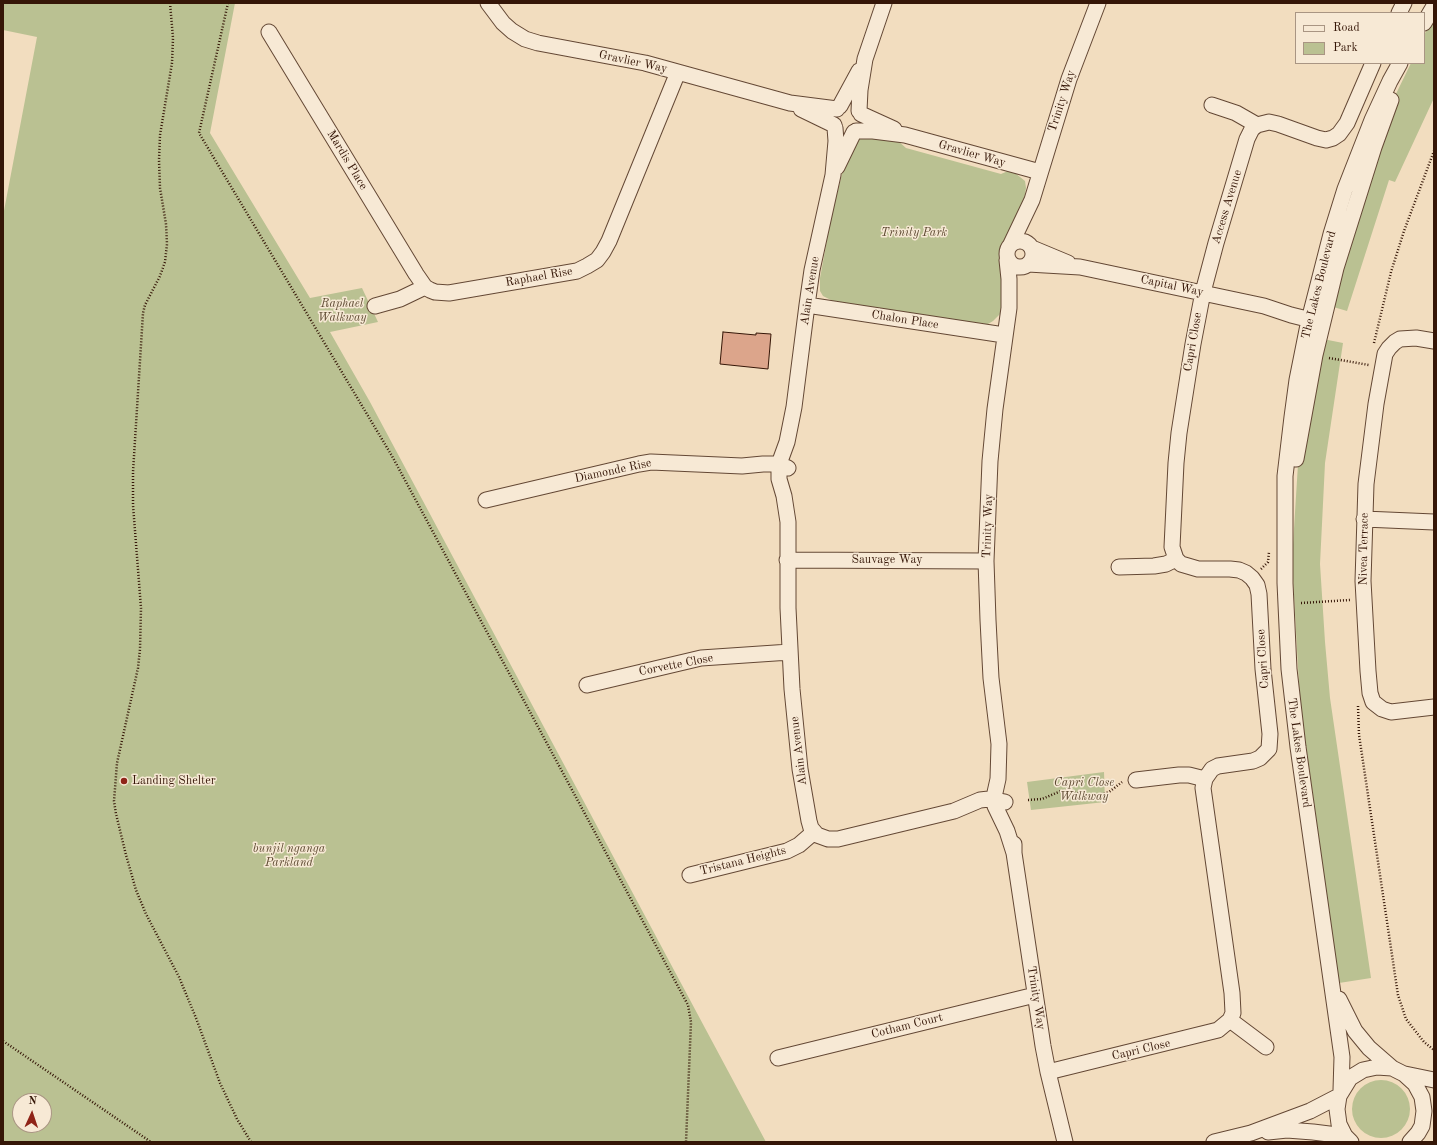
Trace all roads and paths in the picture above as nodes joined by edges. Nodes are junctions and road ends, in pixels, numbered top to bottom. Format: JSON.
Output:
{"nodes":[{"id":1,"x":170,"y":3,"type":"edge"},
{"id":2,"x":228,"y":3,"type":"edge"},
{"id":3,"x":488,"y":3,"type":"edge"},
{"id":4,"x":884,"y":3,"type":"edge"},
{"id":5,"x":1098,"y":3,"type":"edge"},
{"id":6,"x":1404,"y":3,"type":"edge"},
{"id":7,"x":1434,"y":6,"type":"edge"},
{"id":8,"x":1400,"y":12,"type":"edge"},
{"id":9,"x":1425,"y":21,"type":"edge"},
{"id":10,"x":269,"y":32,"type":"dead end"},
{"id":11,"x":865,"y":59,"type":"junction"},
{"id":12,"x":1373,"y":64,"type":"edge"},
{"id":13,"x":1399,"y":64,"type":"edge"},
{"id":14,"x":1404,"y":64,"type":"edge"},
{"id":15,"x":678,"y":72,"type":"junction"},
{"id":16,"x":790,"y":103,"type":"junction"},
{"id":17,"x":1212,"y":105,"type":"dead end"},
{"id":18,"x":839,"y":108,"type":"junction"},
{"id":19,"x":860,"y":113,"type":"junction"},
{"id":20,"x":1257,"y":125,"type":"junction"},
{"id":21,"x":834,"y":126,"type":"junction"},
{"id":22,"x":855,"y":132,"type":"junction"},
{"id":23,"x":905,"y":135,"type":"junction"},
{"id":24,"x":1040,"y":172,"type":"junction"},
{"id":25,"x":833,"y":175,"type":"junction"},
{"id":26,"x":1032,"y":200,"type":"junction"},
{"id":27,"x":1012,"y":244,"type":"junction"},
{"id":28,"x":1030,"y":247,"type":"junction"},
{"id":29,"x":1007,"y":260,"type":"junction"},
{"id":30,"x":1027,"y":266,"type":"junction"},
{"id":31,"x":1080,"y":267,"type":"junction"},
{"id":32,"x":425,"y":287,"type":"junction"},
{"id":33,"x":1203,"y":292,"type":"junction"},
{"id":34,"x":806,"y":305,"type":"junction"},
{"id":35,"x":375,"y":306,"type":"dead end"},
{"id":36,"x":1009,"y":308,"type":"junction"},
{"id":37,"x":1317,"y":316,"type":"junction"},
{"id":38,"x":1004,"y":335,"type":"junction"},
{"id":39,"x":1434,"y":341,"type":"edge"},
{"id":40,"x":1315,"y":355,"type":"junction"},
{"id":41,"x":1369,"y":365,"type":"dead end"},
{"id":42,"x":782,"y":469,"type":"junction"},
{"id":43,"x":486,"y":500,"type":"dead end"},
{"id":44,"x":1286,"y":519,"type":"junction"},
{"id":45,"x":1364,"y":520,"type":"junction"},
{"id":46,"x":1434,"y":522,"type":"edge"},
{"id":47,"x":1176,"y":559,"type":"junction"},
{"id":48,"x":787,"y":560,"type":"junction"},
{"id":49,"x":986,"y":561,"type":"junction"},
{"id":50,"x":1119,"y":567,"type":"dead end"},
{"id":51,"x":790,"y":652,"type":"junction"},
{"id":52,"x":587,"y":685,"type":"dead end"},
{"id":53,"x":1434,"y":707,"type":"edge"},
{"id":54,"x":1131,"y":779,"type":"joint"},
{"id":55,"x":1205,"y":779,"type":"junction"},
{"id":56,"x":1028,"y":800,"type":"dead end"},
{"id":57,"x":998,"y":803,"type":"junction"},
{"id":58,"x":814,"y":832,"type":"junction"},
{"id":59,"x":690,"y":875,"type":"dead end"},
{"id":60,"x":1333,"y":985,"type":"junction"},
{"id":61,"x":1035,"y":995,"type":"junction"},
{"id":62,"x":1230,"y":1020,"type":"junction"},
{"id":63,"x":3,"y":1041,"type":"edge"},
{"id":64,"x":1266,"y":1047,"type":"dead end"},
{"id":65,"x":778,"y":1058,"type":"dead end"},
{"id":66,"x":1398,"y":1071,"type":"junction"},
{"id":67,"x":1048,"y":1072,"type":"junction"},
{"id":68,"x":1434,"y":1080,"type":"edge"},
{"id":69,"x":1340,"y":1093,"type":"junction"},
{"id":70,"x":1420,"y":1132,"type":"edge"},
{"id":71,"x":1251,"y":1133,"type":"junction"},
{"id":72,"x":1348,"y":1139,"type":"edge"},
{"id":73,"x":151,"y":1142,"type":"edge"},
{"id":74,"x":251,"y":1142,"type":"edge"},
{"id":75,"x":686,"y":1142,"type":"edge"},
{"id":76,"x":1065,"y":1142,"type":"edge"},
{"id":77,"x":1214,"y":1142,"type":"edge"}],
"edges":[{"from":1,"to":74,"type":"path"},
{"from":2,"to":75,"type":"path"},
{"from":3,"to":15,"type":"street","name":"Gravlier Way"},
{"from":4,"to":11,"type":"street"},
{"from":5,"to":24,"type":"street","name":"Trinity Way"},
{"from":6,"to":8,"type":"street"},
{"from":7,"to":9,"type":"street"},
{"from":10,"to":32,"type":"street","name":"Mardis Place"},
{"from":11,"to":18,"type":"street"},
{"from":11,"to":19,"type":"street"},
{"from":12,"to":20,"type":"street"},
{"from":13,"to":37,"type":"street","name":"The Lakes Boulevard"},
{"from":14,"to":37,"type":"street","name":"The Lakes Boulevard"},
{"from":15,"to":16,"type":"street","name":"Gravlier Way"},
{"from":15,"to":32,"type":"street","name":"Raphael Rise"},
{"from":16,"to":18,"type":"street","name":"Gravlier Way"},
{"from":16,"to":21,"type":"street","name":"Gravlier Way"},
{"from":17,"to":20,"type":"street"},
{"from":18,"to":19,"type":"street"},
{"from":18,"to":21,"type":"street"},
{"from":19,"to":22,"type":"street"},
{"from":19,"to":23,"type":"street","name":"Gravlier Way"},
{"from":20,"to":33,"type":"street","name":"Access Avenue"},
{"from":21,"to":22,"type":"street"},
{"from":21,"to":25,"type":"street","name":"Alain Avenue"},
{"from":22,"to":23,"type":"street","name":"Gravlier Way"},
{"from":22,"to":25,"type":"street","name":"Alain Avenue"},
{"from":23,"to":24,"type":"street","name":"Gravlier Way"},
{"from":24,"to":26,"type":"street","name":"Trinity Way"},
{"from":25,"to":34,"type":"street","name":"Alain Avenue"},
{"from":26,"to":27,"type":"street","name":"Trinity Way"},
{"from":26,"to":28,"type":"street","name":"Trinity Way"},
{"from":27,"to":28,"type":"street"},
{"from":27,"to":29,"type":"street"},
{"from":28,"to":30,"type":"street"},
{"from":28,"to":31,"type":"street","name":"Capital Way"},
{"from":29,"to":30,"type":"street"},
{"from":29,"to":36,"type":"street","name":"Trinity Way"},
{"from":30,"to":31,"type":"street","name":"Capital Way"},
{"from":30,"to":36,"type":"street","name":"Trinity Way"},
{"from":31,"to":33,"type":"street","name":"Capital Way"},
{"from":32,"to":35,"type":"street"},
{"from":33,"to":37,"type":"street","name":"Capital Way"},
{"from":33,"to":47,"type":"street","name":"Capri Close"},
{"from":34,"to":38,"type":"street","name":"Chalon Place"},
{"from":34,"to":42,"type":"street","name":"Alain Avenue"},
{"from":36,"to":38,"type":"street","name":"Trinity Way"},
{"from":37,"to":40,"type":"street","name":"The Lakes Boulevard"},
{"from":37,"to":44,"type":"street","name":"The Lakes Boulevard"},
{"from":38,"to":49,"type":"street","name":"Trinity Way"},
{"from":39,"to":45,"type":"street","name":"Nivea Terrace"},
{"from":40,"to":41,"type":"path"},
{"from":40,"to":44,"type":"street","name":"The Lakes Boulevard"},
{"from":42,"to":43,"type":"street","name":"Diamonde Rise"},
{"from":42,"to":48,"type":"street","name":"Alain Avenue"},
{"from":44,"to":60,"type":"street","name":"The Lakes Boulevard"},
{"from":45,"to":46,"type":"street"},
{"from":45,"to":53,"type":"street","name":"Nivea Terrace"},
{"from":47,"to":50,"type":"street"},
{"from":47,"to":55,"type":"street","name":"Capri Close"},
{"from":48,"to":49,"type":"street","name":"Sauvage Way"},
{"from":48,"to":51,"type":"street","name":"Alain Avenue"},
{"from":49,"to":57,"type":"street","name":"Trinity Way"},
{"from":51,"to":52,"type":"street","name":"Corvette Close"},
{"from":51,"to":58,"type":"street","name":"Alain Avenue"},
{"from":54,"to":55,"type":"street"},
{"from":54,"to":56,"type":"path"},
{"from":55,"to":62,"type":"street"},
{"from":57,"to":58,"type":"street"},
{"from":57,"to":61,"type":"street","name":"Trinity Way"},
{"from":58,"to":59,"type":"street","name":"Tristana Heights"},
{"from":60,"to":66,"type":"street","name":"The Lakes Boulevard"},
{"from":60,"to":69,"type":"street","name":"The Lakes Boulevard"},
{"from":61,"to":65,"type":"street","name":"Cotham Court"},
{"from":61,"to":67,"type":"street","name":"Trinity Way"},
{"from":62,"to":64,"type":"street"},
{"from":62,"to":67,"type":"street","name":"Capri Close"},
{"from":63,"to":73,"type":"path"},
{"from":66,"to":68,"type":"street"},
{"from":66,"to":69,"type":"street"},
{"from":66,"to":70,"type":"street","name":"The Lakes Boulevard"},
{"from":67,"to":76,"type":"street","name":"Trinity Way"},
{"from":69,"to":71,"type":"street"},
{"from":69,"to":72,"type":"street","name":"The Lakes Boulevard"},
{"from":71,"to":72,"type":"street"},
{"from":71,"to":77,"type":"street"}]}
